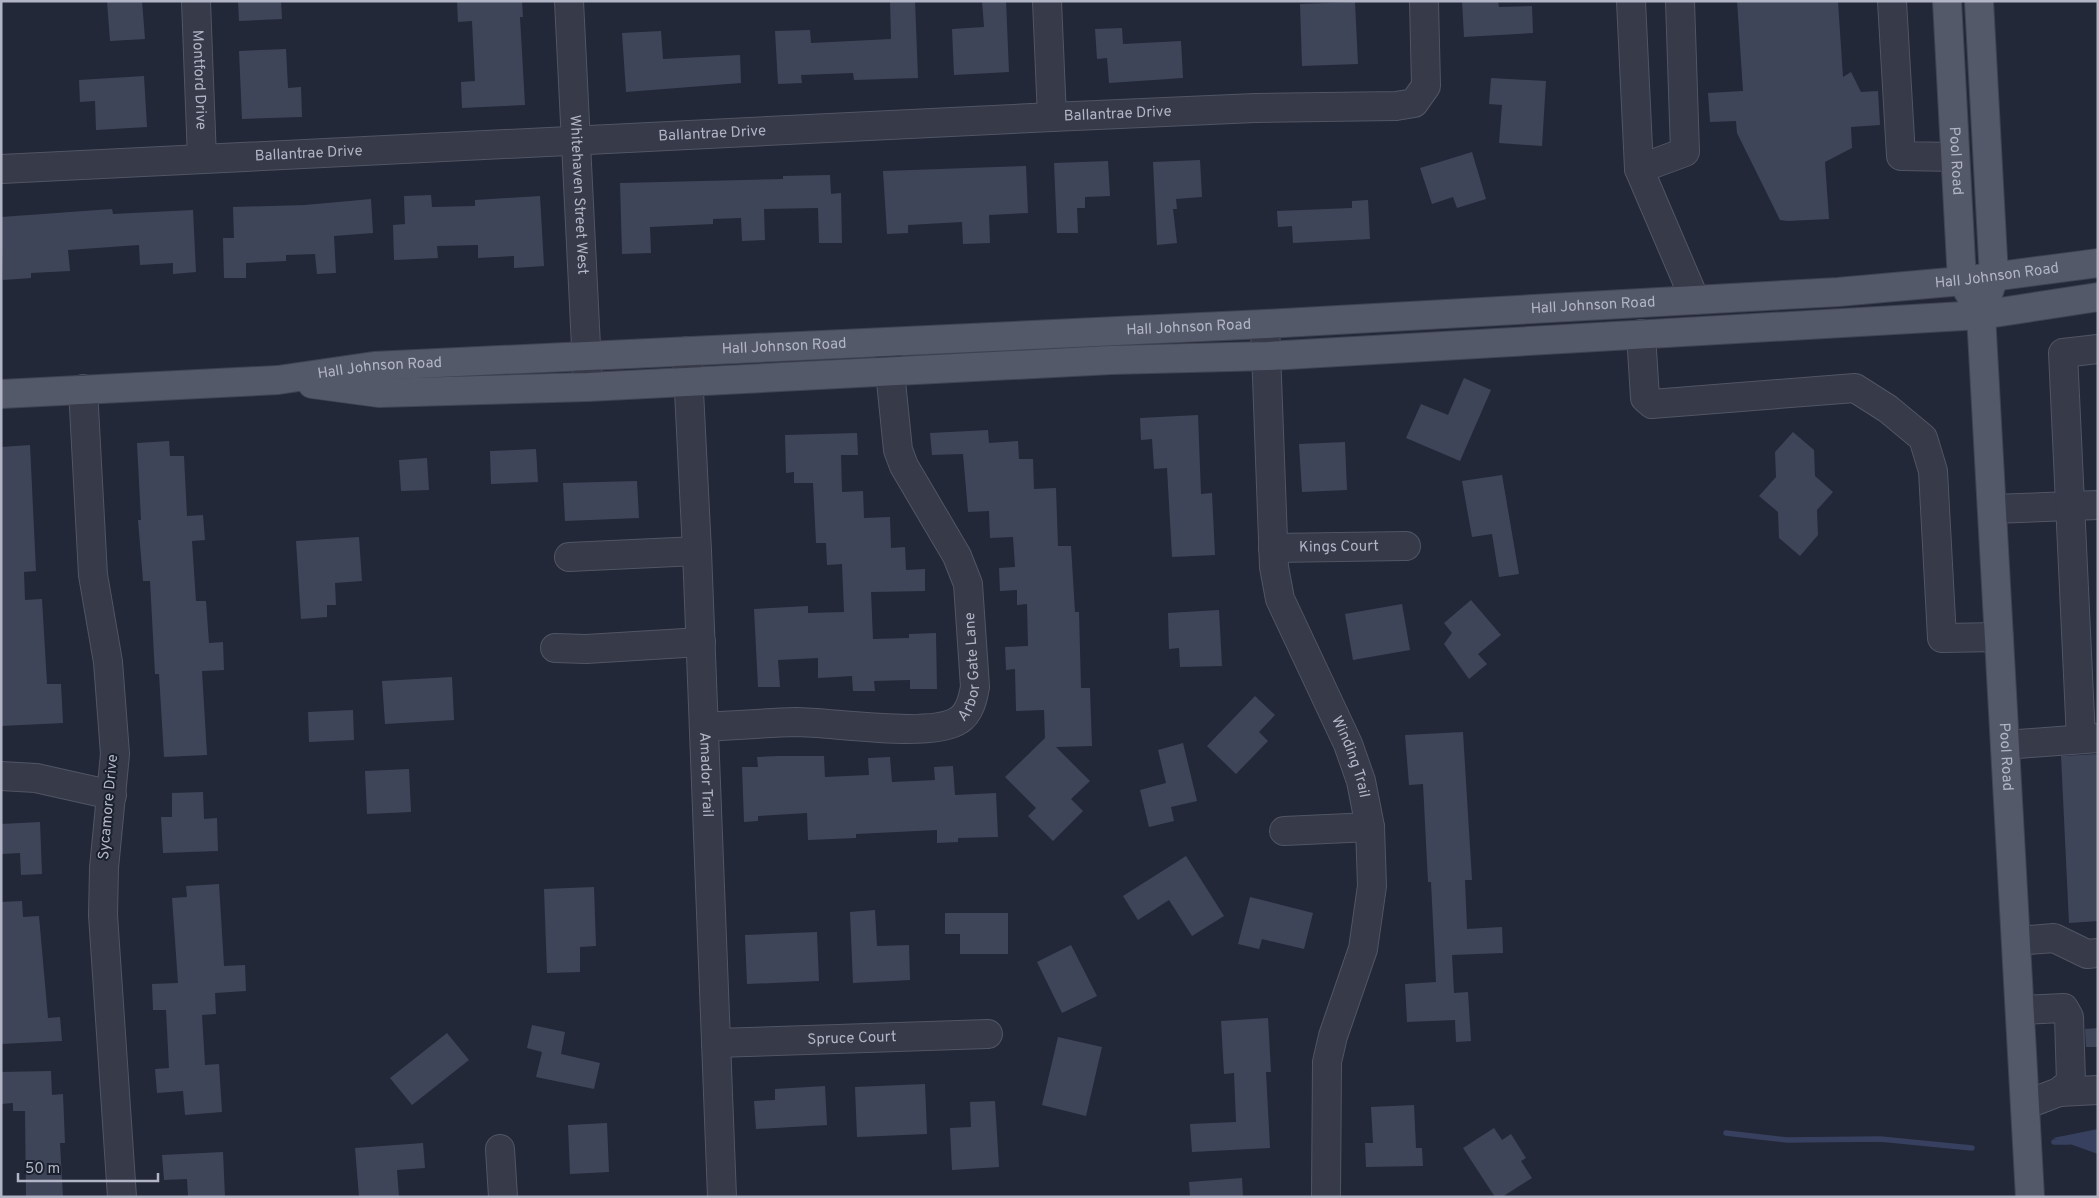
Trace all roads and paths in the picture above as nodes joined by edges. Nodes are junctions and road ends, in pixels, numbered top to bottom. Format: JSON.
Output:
{"nodes":[{"id":1,"x":196,"y":1,"type":"edge"},
{"id":2,"x":569,"y":1,"type":"edge"},
{"id":3,"x":1047,"y":1,"type":"edge"},
{"id":4,"x":1424,"y":1,"type":"edge"},
{"id":5,"x":1631,"y":1,"type":"edge"},
{"id":6,"x":1680,"y":1,"type":"edge"},
{"id":7,"x":1892,"y":1,"type":"edge"},
{"id":8,"x":1947,"y":1,"type":"edge"},
{"id":9,"x":1979,"y":1,"type":"edge"},
{"id":10,"x":1052,"y":117,"type":"junction"},
{"id":11,"x":576,"y":140,"type":"junction"},
{"id":12,"x":1955,"y":157,"type":"junction"},
{"id":13,"x":202,"y":159,"type":"junction"},
{"id":14,"x":1,"y":169,"type":"edge"},
{"id":15,"x":1640,"y":169,"type":"junction"},
{"id":16,"x":2098,"y":263,"type":"edge"},
{"id":17,"x":1994,"y":277,"type":"junction"},
{"id":18,"x":1962,"y":281,"type":"junction"},
{"id":19,"x":2098,"y":297,"type":"edge"},
{"id":20,"x":1695,"y":300,"type":"junction"},
{"id":21,"x":1981,"y":315,"type":"junction"},
{"id":22,"x":1265,"y":324,"type":"junction"},
{"id":23,"x":1696,"y":331,"type":"junction"},
{"id":24,"x":1641,"y":334,"type":"junction"},
{"id":25,"x":887,"y":342,"type":"junction"},
{"id":26,"x":2098,"y":349,"type":"edge"},
{"id":27,"x":687,"y":351,"type":"junction"},
{"id":28,"x":586,"y":356,"type":"junction"},
{"id":29,"x":1268,"y":356,"type":"junction"},
{"id":30,"x":889,"y":372,"type":"junction"},
{"id":31,"x":278,"y":380,"type":"junction"},
{"id":32,"x":690,"y":382,"type":"junction"},
{"id":33,"x":588,"y":387,"type":"junction"},
{"id":34,"x":84,"y":389,"type":"junction"},
{"id":35,"x":1,"y":394,"type":"edge"},
{"id":36,"x":2098,"y":505,"type":"edge"},
{"id":37,"x":2069,"y":506,"type":"junction"},
{"id":38,"x":1992,"y":510,"type":"junction"},
{"id":39,"x":1406,"y":546,"type":"dead end"},
{"id":40,"x":1273,"y":548,"type":"junction"},
{"id":41,"x":698,"y":551,"type":"junction"},
{"id":42,"x":569,"y":557,"type":"dead end"},
{"id":43,"x":1999,"y":637,"type":"junction"},
{"id":44,"x":701,"y":642,"type":"junction"},
{"id":45,"x":556,"y":648,"type":"dead end"},
{"id":46,"x":704,"y":727,"type":"junction"},
{"id":47,"x":2089,"y":738,"type":"edge"},
{"id":48,"x":2005,"y":745,"type":"junction"},
{"id":49,"x":1,"y":776,"type":"edge"},
{"id":50,"x":112,"y":794,"type":"junction"},
{"id":51,"x":1370,"y":827,"type":"junction"},
{"id":52,"x":1284,"y":831,"type":"dead end"},
{"id":53,"x":2016,"y":941,"type":"junction"},
{"id":54,"x":2098,"y":953,"type":"edge"},
{"id":55,"x":2020,"y":1010,"type":"junction"},
{"id":56,"x":988,"y":1034,"type":"dead end"},
{"id":57,"x":716,"y":1043,"type":"junction"},
{"id":58,"x":2098,"y":1090,"type":"edge"},
{"id":59,"x":2059,"y":1092,"type":"junction"},
{"id":60,"x":2025,"y":1105,"type":"junction"},
{"id":61,"x":500,"y":1149,"type":"dead end"},
{"id":62,"x":122,"y":1197,"type":"edge"},
{"id":63,"x":503,"y":1197,"type":"edge"},
{"id":64,"x":722,"y":1197,"type":"edge"},
{"id":65,"x":1326,"y":1197,"type":"edge"},
{"id":66,"x":2030,"y":1197,"type":"edge"}],
"edges":[{"from":1,"to":13,"type":"street","name":"Montford Drive"},
{"from":2,"to":11,"type":"street","name":"Whitehaven Street West"},
{"from":3,"to":10,"type":"street"},
{"from":4,"to":10,"type":"street","name":"Ballantrae Drive"},
{"from":5,"to":15,"type":"street"},
{"from":6,"to":15,"type":"street"},
{"from":7,"to":12,"type":"street"},
{"from":8,"to":12,"type":"main road","name":"Pool Road"},
{"from":9,"to":17,"type":"main road","name":"Pool Road"},
{"from":10,"to":11,"type":"street","name":"Ballantrae Drive"},
{"from":11,"to":13,"type":"street","name":"Ballantrae Drive"},
{"from":11,"to":28,"type":"street","name":"Whitehaven Street West"},
{"from":12,"to":18,"type":"main road","name":"Pool Road"},
{"from":13,"to":14,"type":"street","name":"Ballantrae Drive"},
{"from":15,"to":20,"type":"street"},
{"from":16,"to":17,"type":"main road","name":"Hall Johnson Road"},
{"from":17,"to":18,"type":"main road","name":"Hall Johnson Road"},
{"from":17,"to":21,"type":"main road","name":"Pool Road"},
{"from":18,"to":20,"type":"main road","name":"Hall Johnson Road"},
{"from":18,"to":21,"type":"main road","name":"Pool Road"},
{"from":19,"to":21,"type":"main road","name":"Hall Johnson Road"},
{"from":20,"to":22,"type":"main road","name":"Hall Johnson Road"},
{"from":20,"to":23,"type":"main road"},
{"from":21,"to":23,"type":"main road","name":"Hall Johnson Road"},
{"from":21,"to":38,"type":"main road","name":"Pool Road"},
{"from":22,"to":25,"type":"main road","name":"Hall Johnson Road"},
{"from":22,"to":29,"type":"street","name":"Winding Trail"},
{"from":23,"to":24,"type":"main road","name":"Hall Johnson Road"},
{"from":24,"to":29,"type":"main road","name":"Hall Johnson Road"},
{"from":24,"to":43,"type":"street"},
{"from":25,"to":27,"type":"main road","name":"Hall Johnson Road"},
{"from":25,"to":30,"type":"street","name":"Arbor Gate Lane"},
{"from":26,"to":37,"type":"street"},
{"from":27,"to":28,"type":"main road","name":"Hall Johnson Road"},
{"from":27,"to":32,"type":"street","name":"Amador Trail"},
{"from":28,"to":31,"type":"main road","name":"Hall Johnson Road"},
{"from":28,"to":33,"type":"street","name":"Whitehaven Street West"},
{"from":29,"to":30,"type":"main road","name":"Hall Johnson Road"},
{"from":29,"to":40,"type":"street","name":"Winding Trail"},
{"from":30,"to":32,"type":"main road","name":"Hall Johnson Road"},
{"from":30,"to":46,"type":"street","name":"Arbor Gate Lane"},
{"from":31,"to":33,"type":"main road","name":"Hall Johnson Road"},
{"from":31,"to":34,"type":"main road","name":"Hall Johnson Road"},
{"from":32,"to":33,"type":"main road","name":"Hall Johnson Road"},
{"from":32,"to":41,"type":"street","name":"Amador Trail"},
{"from":34,"to":35,"type":"main road","name":"Hall Johnson Road"},
{"from":34,"to":50,"type":"street","name":"Sycamore Drive"},
{"from":36,"to":37,"type":"street"},
{"from":37,"to":38,"type":"street"},
{"from":37,"to":47,"type":"street"},
{"from":38,"to":43,"type":"main road","name":"Pool Road"},
{"from":39,"to":40,"type":"street","name":"Kings Court"},
{"from":40,"to":51,"type":"street","name":"Winding Trail"},
{"from":41,"to":42,"type":"street"},
{"from":41,"to":44,"type":"street","name":"Amador Trail"},
{"from":43,"to":48,"type":"main road","name":"Pool Road"},
{"from":44,"to":45,"type":"street"},
{"from":44,"to":46,"type":"street","name":"Amador Trail"},
{"from":46,"to":57,"type":"street","name":"Amador Trail"},
{"from":47,"to":48,"type":"street"},
{"from":48,"to":53,"type":"main road","name":"Pool Road"},
{"from":49,"to":50,"type":"street"},
{"from":50,"to":62,"type":"street","name":"Sycamore Drive"},
{"from":51,"to":52,"type":"street"},
{"from":51,"to":65,"type":"street","name":"Winding Trail"},
{"from":53,"to":54,"type":"street"},
{"from":53,"to":55,"type":"main road","name":"Pool Road"},
{"from":55,"to":59,"type":"street"},
{"from":55,"to":60,"type":"main road","name":"Pool Road"},
{"from":56,"to":57,"type":"street","name":"Spruce Court"},
{"from":57,"to":64,"type":"street","name":"Amador Trail"},
{"from":58,"to":59,"type":"street"},
{"from":59,"to":60,"type":"street"},
{"from":60,"to":66,"type":"main road","name":"Pool Road"},
{"from":61,"to":63,"type":"street"}]}
